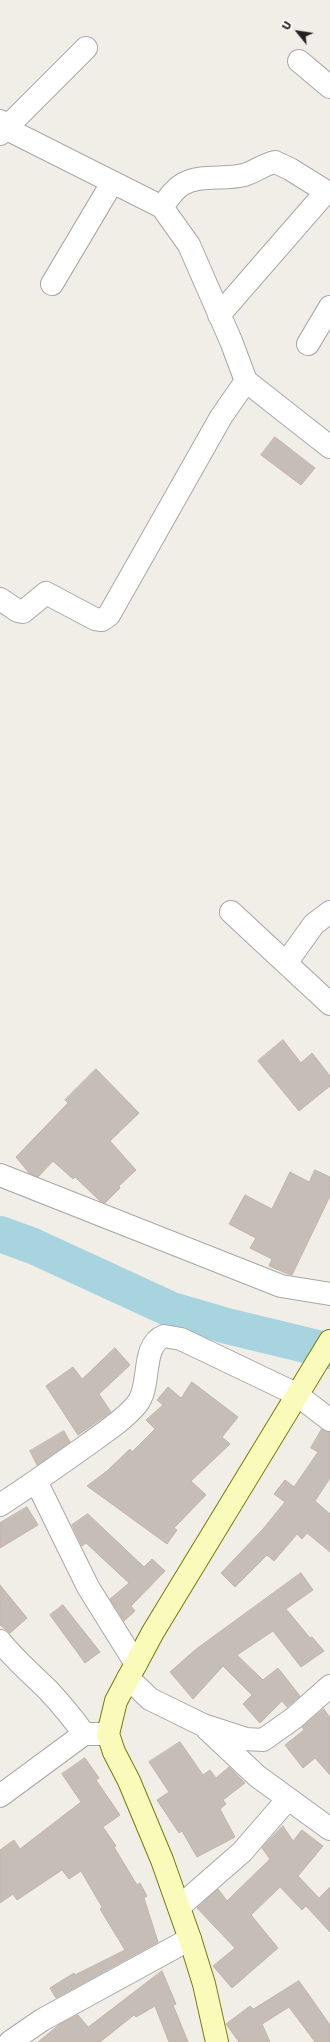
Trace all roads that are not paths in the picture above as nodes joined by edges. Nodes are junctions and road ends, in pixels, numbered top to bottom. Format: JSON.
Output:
{"nodes":[{"id":1,"x":86,"y":48,"type":"dead end"},
{"id":2,"x":299,"y":61,"type":"dead end"},
{"id":3,"x":330,"y":87,"type":"edge"},
{"id":4,"x":2,"y":128,"type":"edge"},
{"id":5,"x":112,"y":183,"type":"junction"},
{"id":6,"x":328,"y":193,"type":"edge"},
{"id":7,"x":162,"y":207,"type":"junction"},
{"id":8,"x":52,"y":284,"type":"dead end"},
{"id":9,"x":330,"y":307,"type":"edge"},
{"id":10,"x":220,"y":315,"type":"junction"},
{"id":11,"x":308,"y":344,"type":"dead end"},
{"id":12,"x":246,"y":381,"type":"junction"},
{"id":13,"x":330,"y":447,"type":"edge"},
{"id":14,"x":0,"y":599,"type":"edge"},
{"id":15,"x":231,"y":912,"type":"dead end"},
{"id":16,"x":330,"y":912,"type":"edge"},
{"id":17,"x":286,"y":963,"type":"junction"},
{"id":18,"x":330,"y":1004,"type":"edge"},
{"id":19,"x":0,"y":1176,"type":"edge"},
{"id":20,"x":330,"y":1294,"type":"edge"},
{"id":21,"x":330,"y":1341,"type":"edge"},
{"id":22,"x":300,"y":1388,"type":"junction"},
{"id":23,"x":330,"y":1420,"type":"edge"},
{"id":24,"x":36,"y":1481,"type":"junction"},
{"id":25,"x":0,"y":1505,"type":"edge"},
{"id":26,"x":0,"y":1641,"type":"edge"},
{"id":27,"x":132,"y":1671,"type":"junction"},
{"id":28,"x":330,"y":1686,"type":"edge"},
{"id":29,"x":203,"y":1725,"type":"junction"},
{"id":30,"x":84,"y":1734,"type":"junction"},
{"id":31,"x":108,"y":1734,"type":"junction"},
{"id":32,"x":0,"y":1796,"type":"edge"},
{"id":33,"x":287,"y":1800,"type":"junction"},
{"id":34,"x":330,"y":1829,"type":"edge"},
{"id":35,"x":178,"y":1907,"type":"junction"},
{"id":36,"x":190,"y":1939,"type":"junction"},
{"id":37,"x":10,"y":2042,"type":"edge"},
{"id":38,"x":216,"y":2042,"type":"edge"}],
"edges":[{"from":1,"to":4,"type":"street"},
{"from":2,"to":3,"type":"street"},
{"from":4,"to":5,"type":"street"},
{"from":5,"to":7,"type":"street"},
{"from":5,"to":8,"type":"street"},
{"from":6,"to":7,"type":"street"},
{"from":6,"to":10,"type":"street"},
{"from":7,"to":10,"type":"street"},
{"from":9,"to":11,"type":"street"},
{"from":10,"to":12,"type":"street"},
{"from":12,"to":13,"type":"street"},
{"from":12,"to":14,"type":"street"},
{"from":15,"to":17,"type":"street"},
{"from":16,"to":17,"type":"street"},
{"from":17,"to":18,"type":"street"},
{"from":19,"to":20,"type":"street"},
{"from":21,"to":22,"type":"main road"},
{"from":22,"to":23,"type":"street"},
{"from":22,"to":24,"type":"street"},
{"from":22,"to":27,"type":"main road"},
{"from":24,"to":25,"type":"street"},
{"from":24,"to":27,"type":"street"},
{"from":26,"to":30,"type":"street"},
{"from":27,"to":29,"type":"street"},
{"from":27,"to":31,"type":"main road"},
{"from":28,"to":29,"type":"street"},
{"from":29,"to":33,"type":"street"},
{"from":30,"to":31,"type":"street"},
{"from":30,"to":32,"type":"street"},
{"from":31,"to":35,"type":"main road"},
{"from":33,"to":34,"type":"street"},
{"from":33,"to":35,"type":"street"},
{"from":35,"to":36,"type":"main road"},
{"from":36,"to":37,"type":"street"},
{"from":36,"to":38,"type":"main road"}]}
